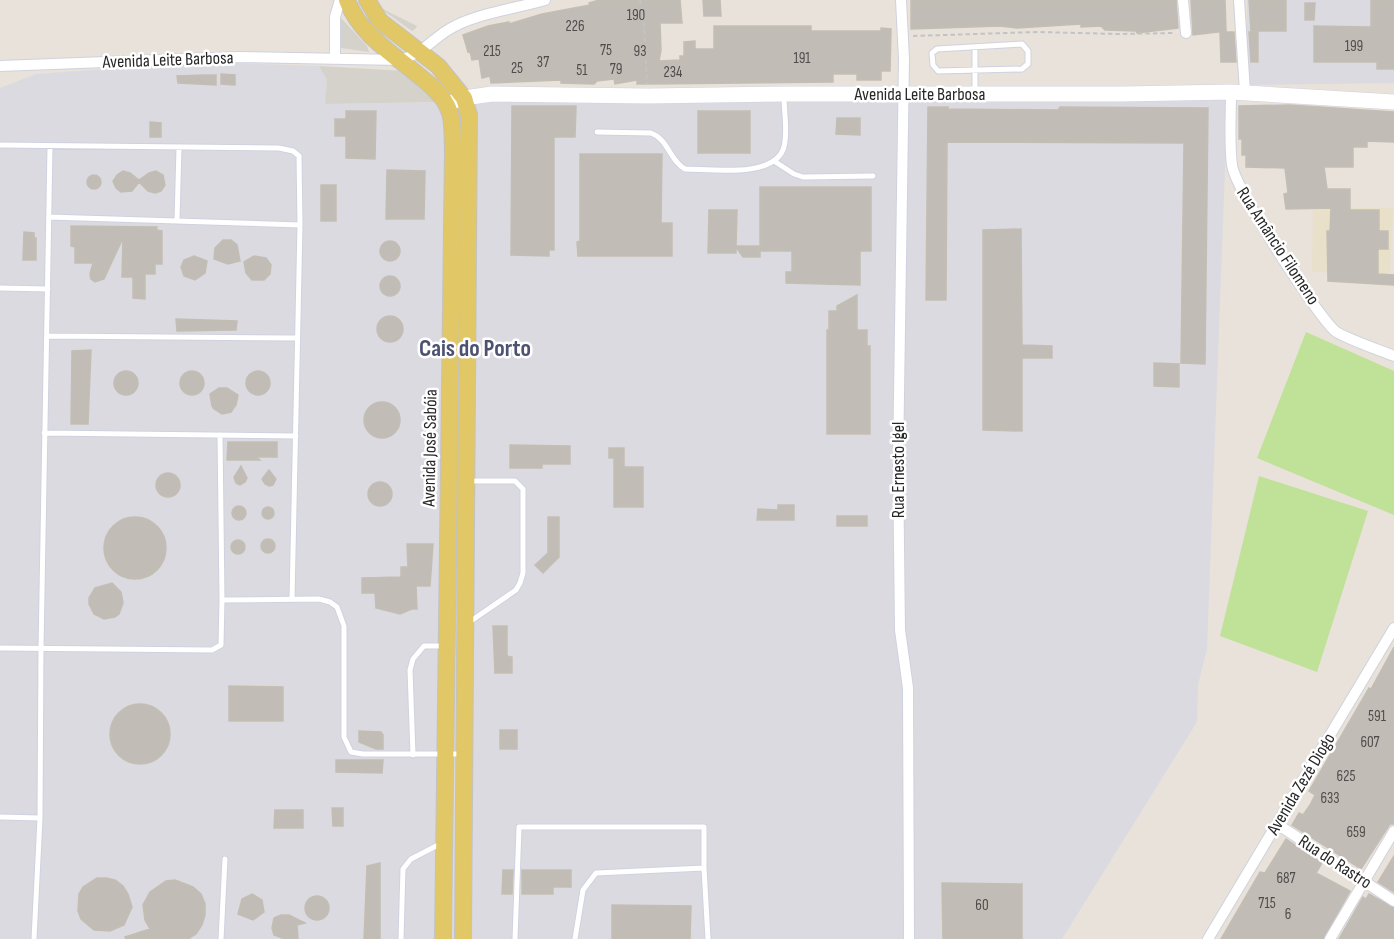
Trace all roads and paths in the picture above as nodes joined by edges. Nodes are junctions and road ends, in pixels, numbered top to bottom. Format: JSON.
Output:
{"nodes":[{"id":1,"x":340,"y":0,"type":"edge"},
{"id":2,"x":347,"y":0,"type":"edge"},
{"id":3,"x":367,"y":0,"type":"edge"},
{"id":4,"x":545,"y":0,"type":"edge"},
{"id":5,"x":640,"y":0,"type":"edge"},
{"id":6,"x":901,"y":0,"type":"edge"},
{"id":7,"x":1184,"y":0,"type":"edge"},
{"id":8,"x":1239,"y":0,"type":"edge"},
{"id":9,"x":1186,"y":33,"type":"joint"},
{"id":10,"x":903,"y":36,"type":"junction"},
{"id":11,"x":975,"y":47,"type":"junction"},
{"id":12,"x":422,"y":52,"type":"junction"},
{"id":13,"x":335,"y":59,"type":"junction"},
{"id":14,"x":400,"y":60,"type":"junction"},
{"id":15,"x":0,"y":66,"type":"edge"},
{"id":16,"x":17,"y":67,"type":"junction"},
{"id":17,"x":976,"y":70,"type":"junction"},
{"id":18,"x":0,"y":72,"type":"edge"},
{"id":19,"x":1238,"y":92,"type":"junction"},
{"id":20,"x":784,"y":94,"type":"junction"},
{"id":21,"x":903,"y":94,"type":"junction"},
{"id":22,"x":975,"y":95,"type":"junction"},
{"id":23,"x":648,"y":96,"type":"junction"},
{"id":24,"x":464,"y":98,"type":"junction"},
{"id":25,"x":1394,"y":102,"type":"edge"},
{"id":26,"x":446,"y":104,"type":"junction"},
{"id":27,"x":597,"y":132,"type":"dead end"},
{"id":28,"x":0,"y":146,"type":"edge"},
{"id":29,"x":50,"y":147,"type":"junction"},
{"id":30,"x":179,"y":148,"type":"junction"},
{"id":31,"x":774,"y":161,"type":"junction"},
{"id":32,"x":873,"y":176,"type":"dead end"},
{"id":33,"x":49,"y":217,"type":"junction"},
{"id":34,"x":177,"y":220,"type":"junction"},
{"id":35,"x":300,"y":225,"type":"junction"},
{"id":36,"x":0,"y":288,"type":"edge"},
{"id":37,"x":48,"y":289,"type":"junction"},
{"id":38,"x":47,"y":336,"type":"junction"},
{"id":39,"x":297,"y":338,"type":"junction"},
{"id":40,"x":1393,"y":355,"type":"edge"},
{"id":41,"x":44,"y":433,"type":"junction"},
{"id":42,"x":220,"y":435,"type":"junction"},
{"id":43,"x":296,"y":436,"type":"junction"},
{"id":44,"x":468,"y":482,"type":"junction"},
{"id":45,"x":292,"y":599,"type":"junction"},
{"id":46,"x":222,"y":600,"type":"junction"},
{"id":47,"x":467,"y":624,"type":"junction"},
{"id":48,"x":1394,"y":628,"type":"edge"},
{"id":49,"x":448,"y":646,"type":"junction"},
{"id":50,"x":0,"y":648,"type":"edge"},
{"id":51,"x":41,"y":648,"type":"junction"},
{"id":52,"x":413,"y":754,"type":"junction"},
{"id":53,"x":447,"y":754,"type":"junction"},
{"id":54,"x":466,"y":754,"type":"junction"},
{"id":55,"x":0,"y":817,"type":"edge"},
{"id":56,"x":40,"y":818,"type":"junction"},
{"id":57,"x":1277,"y":824,"type":"junction"},
{"id":58,"x":465,"y":830,"type":"junction"},
{"id":59,"x":1394,"y":831,"type":"edge"},
{"id":60,"x":445,"y":842,"type":"junction"},
{"id":61,"x":225,"y":859,"type":"dead end"},
{"id":62,"x":704,"y":868,"type":"junction"},
{"id":63,"x":1365,"y":881,"type":"junction"},
{"id":64,"x":1394,"y":901,"type":"edge"},
{"id":65,"x":34,"y":939,"type":"edge"},
{"id":66,"x":221,"y":939,"type":"edge"},
{"id":67,"x":401,"y":939,"type":"edge"},
{"id":68,"x":443,"y":939,"type":"edge"},
{"id":69,"x":463,"y":939,"type":"edge"},
{"id":70,"x":515,"y":939,"type":"edge"},
{"id":71,"x":575,"y":939,"type":"edge"},
{"id":72,"x":708,"y":939,"type":"edge"},
{"id":73,"x":909,"y":939,"type":"edge"},
{"id":74,"x":1208,"y":939,"type":"edge"},
{"id":75,"x":1330,"y":939,"type":"edge"}],
"edges":[{"from":1,"to":13,"type":"street"},
{"from":2,"to":14,"type":"main road","name":"Avenida José Sabóia"},
{"from":3,"to":12,"type":"main road","name":"Avenida José Sabóia"},
{"from":4,"to":12,"type":"street"},
{"from":5,"to":23,"type":"path"},
{"from":6,"to":10,"type":"street","name":"Rua Ernesto Igel"},
{"from":7,"to":9,"type":"street"},
{"from":8,"to":19,"type":"street","name":"Rua Amâncio Filomeno"},
{"from":9,"to":10,"type":"path"},
{"from":10,"to":21,"type":"street","name":"Rua Ernesto Igel"},
{"from":11,"to":17,"type":"lane"},
{"from":11,"to":17,"type":"lane"},
{"from":11,"to":17,"type":"lane"},
{"from":12,"to":14,"type":"street"},
{"from":12,"to":24,"type":"main road","name":"Avenida José Sabóia"},
{"from":13,"to":14,"type":"street","name":"Avenida Leite Barbosa"},
{"from":13,"to":16,"type":"street","name":"Avenida Leite Barbosa"},
{"from":14,"to":26,"type":"main road","name":"Avenida José Sabóia"},
{"from":15,"to":16,"type":"street","name":"Avenida Leite Barbosa"},
{"from":16,"to":18,"type":"lane"},
{"from":17,"to":22,"type":"lane"},
{"from":19,"to":22,"type":"street","name":"Avenida Leite Barbosa"},
{"from":19,"to":25,"type":"street","name":"Avenida Leite Barbosa"},
{"from":19,"to":40,"type":"street","name":"Rua Amâncio Filomeno"},
{"from":20,"to":21,"type":"street","name":"Avenida Leite Barbosa"},
{"from":20,"to":23,"type":"street","name":"Avenida Leite Barbosa"},
{"from":20,"to":31,"type":"lane"},
{"from":21,"to":22,"type":"street","name":"Avenida Leite Barbosa"},
{"from":21,"to":73,"type":"street","name":"Rua Ernesto Igel"},
{"from":23,"to":24,"type":"street","name":"Avenida Leite Barbosa"},
{"from":24,"to":26,"type":"street","name":"Avenida Leite Barbosa"},
{"from":24,"to":44,"type":"main road","name":"Avenida José Sabóia"},
{"from":26,"to":49,"type":"main road","name":"Avenida José Sabóia"},
{"from":27,"to":31,"type":"lane"},
{"from":28,"to":29,"type":"lane"},
{"from":29,"to":30,"type":"lane"},
{"from":29,"to":33,"type":"lane"},
{"from":30,"to":34,"type":"lane"},
{"from":30,"to":35,"type":"lane"},
{"from":31,"to":32,"type":"lane"},
{"from":33,"to":34,"type":"lane"},
{"from":33,"to":37,"type":"lane"},
{"from":34,"to":35,"type":"lane"},
{"from":35,"to":39,"type":"lane"},
{"from":36,"to":37,"type":"lane"},
{"from":37,"to":38,"type":"lane"},
{"from":38,"to":39,"type":"lane"},
{"from":38,"to":41,"type":"lane"},
{"from":39,"to":43,"type":"lane"},
{"from":41,"to":42,"type":"lane"},
{"from":41,"to":51,"type":"lane"},
{"from":42,"to":43,"type":"lane"},
{"from":42,"to":46,"type":"lane"},
{"from":43,"to":45,"type":"lane"},
{"from":44,"to":47,"type":"main road","name":"Avenida José Sabóia"},
{"from":44,"to":47,"type":"lane"},
{"from":45,"to":46,"type":"lane"},
{"from":45,"to":52,"type":"lane"},
{"from":46,"to":51,"type":"lane"},
{"from":47,"to":54,"type":"main road","name":"Avenida José Sabóia"},
{"from":48,"to":57,"type":"street","name":"Avenida Zezé Diogo"},
{"from":49,"to":52,"type":"lane"},
{"from":49,"to":53,"type":"main road","name":"Avenida José Sabóia"},
{"from":50,"to":51,"type":"lane"},
{"from":51,"to":56,"type":"lane"},
{"from":52,"to":53,"type":"lane"},
{"from":53,"to":54,"type":"lane"},
{"from":53,"to":60,"type":"main road","name":"Avenida José Sabóia"},
{"from":54,"to":58,"type":"main road","name":"Avenida José Sabóia"},
{"from":55,"to":56,"type":"lane"},
{"from":56,"to":65,"type":"lane"},
{"from":57,"to":63,"type":"street","name":"Rua do Rastro"},
{"from":57,"to":74,"type":"street","name":"Avenida Zezé Diogo"},
{"from":58,"to":60,"type":"lane"},
{"from":58,"to":69,"type":"main road","name":"Avenida José Sabóia"},
{"from":59,"to":63,"type":"street"},
{"from":60,"to":67,"type":"lane"},
{"from":60,"to":68,"type":"main road","name":"Avenida José Sabóia"},
{"from":61,"to":66,"type":"lane"},
{"from":62,"to":70,"type":"lane"},
{"from":62,"to":71,"type":"lane"},
{"from":62,"to":72,"type":"lane"},
{"from":63,"to":64,"type":"street","name":"Rua do Rastro"},
{"from":63,"to":75,"type":"street"}]}
